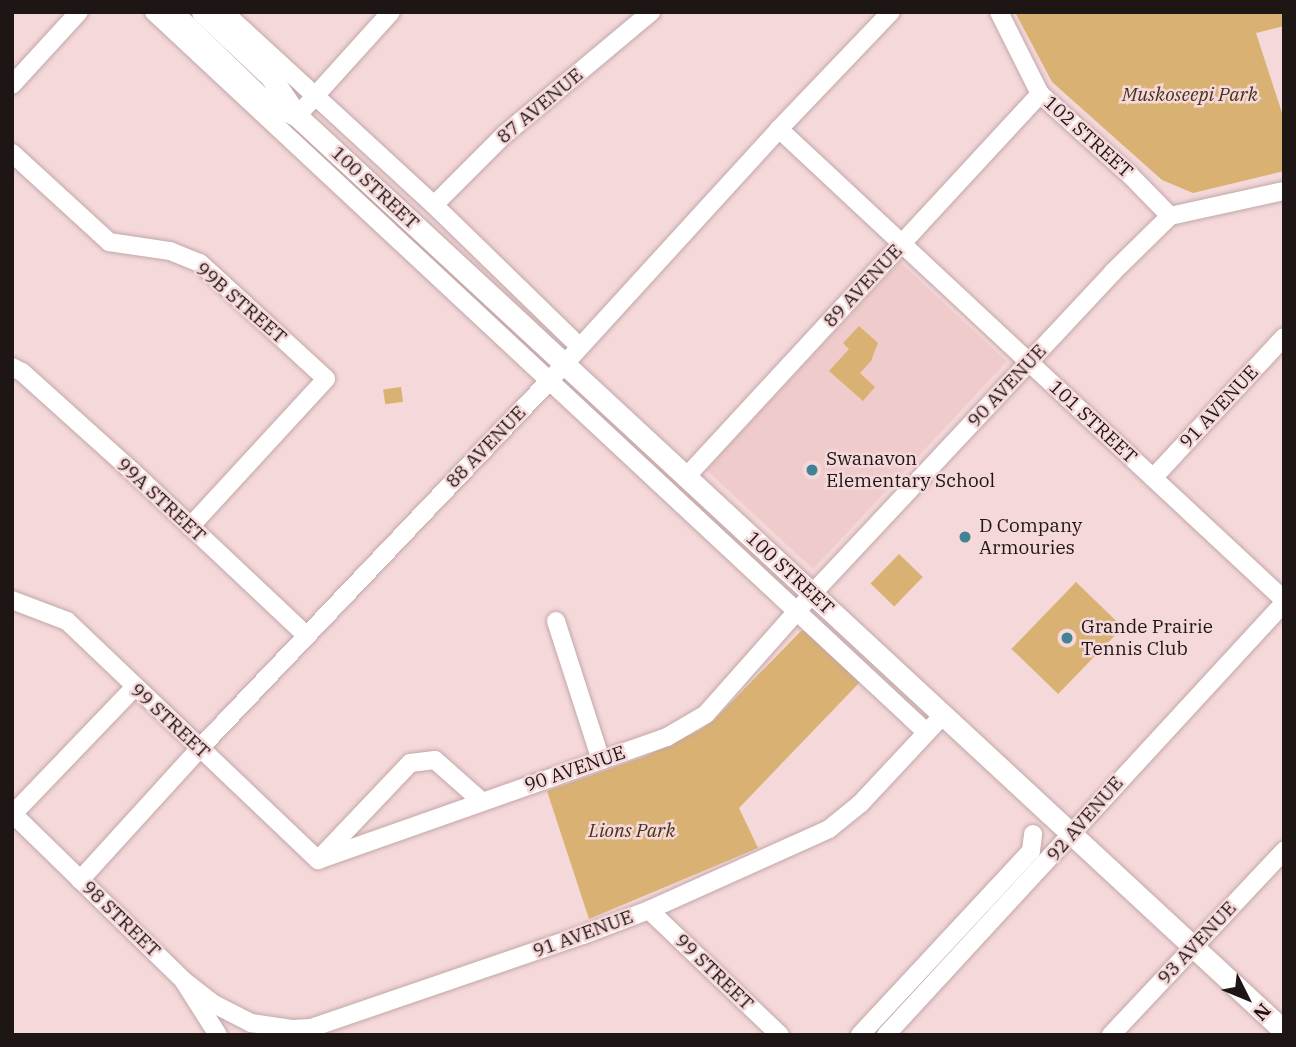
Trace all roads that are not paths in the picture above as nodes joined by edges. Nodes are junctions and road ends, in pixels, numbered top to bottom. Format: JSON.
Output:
{"nodes":[{"id":1,"x":79,"y":12,"type":"edge"},
{"id":2,"x":154,"y":12,"type":"edge"},
{"id":3,"x":172,"y":12,"type":"edge"},
{"id":4,"x":202,"y":12,"type":"edge"},
{"id":5,"x":224,"y":12,"type":"edge"},
{"id":6,"x":391,"y":12,"type":"edge"},
{"id":7,"x":650,"y":12,"type":"edge"},
{"id":8,"x":891,"y":12,"type":"edge"},
{"id":9,"x":999,"y":12,"type":"edge"},
{"id":10,"x":12,"y":85,"type":"edge"},
{"id":11,"x":1040,"y":94,"type":"junction"},
{"id":12,"x":317,"y":96,"type":"junction"},
{"id":13,"x":297,"y":116,"type":"junction"},
{"id":14,"x":779,"y":128,"type":"junction"},
{"id":15,"x":12,"y":153,"type":"edge"},
{"id":16,"x":1284,"y":191,"type":"edge"},
{"id":17,"x":434,"y":205,"type":"junction"},
{"id":18,"x":1170,"y":216,"type":"junction"},
{"id":19,"x":903,"y":243,"type":"junction"},
{"id":20,"x":1284,"y":337,"type":"edge"},
{"id":21,"x":579,"y":346,"type":"junction"},
{"id":22,"x":1030,"y":362,"type":"junction"},
{"id":23,"x":564,"y":363,"type":"junction"},
{"id":24,"x":12,"y":367,"type":"edge"},
{"id":25,"x":550,"y":380,"type":"junction"},
{"id":26,"x":687,"y":477,"type":"junction"},
{"id":27,"x":1153,"y":478,"type":"junction"},
{"id":28,"x":190,"y":527,"type":"junction"},
{"id":29,"x":812,"y":594,"type":"junction"},
{"id":30,"x":12,"y":600,"type":"edge"},
{"id":31,"x":1284,"y":602,"type":"edge"},
{"id":32,"x":796,"y":612,"type":"junction"},
{"id":33,"x":556,"y":621,"type":"dead end"},
{"id":34,"x":307,"y":636,"type":"junction"},
{"id":35,"x":134,"y":688,"type":"junction"},
{"id":36,"x":943,"y":715,"type":"junction"},
{"id":37,"x":926,"y":732,"type":"junction"},
{"id":38,"x":199,"y":749,"type":"junction"},
{"id":39,"x":601,"y":760,"type":"junction"},
{"id":40,"x":480,"y":800,"type":"junction"},
{"id":41,"x":13,"y":814,"type":"edge"},
{"id":42,"x":1033,"y":834,"type":"dead end"},
{"id":43,"x":1071,"y":836,"type":"junction"},
{"id":44,"x":1284,"y":851,"type":"edge"},
{"id":45,"x":318,"y":860,"type":"junction"},
{"id":46,"x":80,"y":880,"type":"junction"},
{"id":47,"x":649,"y":910,"type":"junction"},
{"id":48,"x":1193,"y":948,"type":"junction"},
{"id":49,"x":183,"y":980,"type":"junction"},
{"id":50,"x":1284,"y":1031,"type":"edge"},
{"id":51,"x":218,"y":1035,"type":"edge"},
{"id":52,"x":779,"y":1035,"type":"edge"},
{"id":53,"x":860,"y":1035,"type":"edge"},
{"id":54,"x":886,"y":1035,"type":"edge"},
{"id":55,"x":1111,"y":1035,"type":"edge"}],
"edges":[{"from":1,"to":10,"type":"street"},
{"from":2,"to":25,"type":"street","name":"100 STREET"},
{"from":3,"to":13,"type":"main road","name":"100 STREET"},
{"from":4,"to":13,"type":"main road","name":"100 STREET"},
{"from":5,"to":12,"type":"street","name":"100 STREET"},
{"from":6,"to":12,"type":"street"},
{"from":7,"to":17,"type":"street","name":"87 AVENUE"},
{"from":8,"to":14,"type":"street","name":"88 AVENUE"},
{"from":9,"to":11,"type":"street","name":"102 STREET"},
{"from":11,"to":18,"type":"street","name":"102 STREET"},
{"from":11,"to":19,"type":"street","name":"89 AVENUE"},
{"from":12,"to":13,"type":"street"},
{"from":12,"to":17,"type":"street","name":"100 STREET"},
{"from":13,"to":23,"type":"main road","name":"100 STREET"},
{"from":14,"to":19,"type":"street","name":"101 STREET"},
{"from":14,"to":21,"type":"street","name":"88 AVENUE"},
{"from":15,"to":28,"type":"street","name":"99B STREET"},
{"from":16,"to":18,"type":"street"},
{"from":17,"to":21,"type":"street","name":"100 STREET"},
{"from":18,"to":22,"type":"street","name":"90 AVENUE"},
{"from":19,"to":22,"type":"street","name":"101 STREET"},
{"from":19,"to":26,"type":"street","name":"89 AVENUE"},
{"from":20,"to":27,"type":"street","name":"91 AVENUE"},
{"from":21,"to":23,"type":"street","name":"88 AVENUE"},
{"from":22,"to":27,"type":"street","name":"101 STREET"},
{"from":22,"to":29,"type":"street","name":"90 AVENUE"},
{"from":23,"to":25,"type":"street","name":"88 AVENUE"},
{"from":23,"to":26,"type":"main road","name":"100 STREET"},
{"from":24,"to":28,"type":"street","name":"99A STREET"},
{"from":25,"to":32,"type":"street","name":"100 STREET"},
{"from":25,"to":34,"type":"street","name":"88 AVENUE"},
{"from":26,"to":29,"type":"main road","name":"100 STREET"},
{"from":27,"to":31,"type":"street","name":"101 STREET"},
{"from":28,"to":34,"type":"street","name":"99A STREET"},
{"from":29,"to":32,"type":"street","name":"90 AVENUE"},
{"from":29,"to":36,"type":"main road","name":"100 STREET"},
{"from":30,"to":35,"type":"street","name":"99 STREET"},
{"from":31,"to":43,"type":"street","name":"92 AVENUE"},
{"from":32,"to":37,"type":"street","name":"100 STREET"},
{"from":32,"to":39,"type":"street","name":"90 AVENUE"},
{"from":33,"to":39,"type":"street"},
{"from":34,"to":38,"type":"street","name":"88 AVENUE"},
{"from":35,"to":38,"type":"street","name":"99 STREET"},
{"from":35,"to":41,"type":"street"},
{"from":36,"to":37,"type":"street","name":"91 AVENUE"},
{"from":36,"to":43,"type":"main road","name":"100 STREET"},
{"from":37,"to":47,"type":"street","name":"91 AVENUE"},
{"from":38,"to":45,"type":"street","name":"99 STREET"},
{"from":38,"to":46,"type":"street","name":"88 AVENUE"},
{"from":39,"to":40,"type":"street","name":"90 AVENUE"},
{"from":40,"to":45,"type":"street","name":"90 AVENUE"},
{"from":40,"to":45,"type":"street"},
{"from":41,"to":46,"type":"street","name":"98 STREET"},
{"from":42,"to":53,"type":"street","name":"92 AVENUE"},
{"from":43,"to":48,"type":"main road","name":"100 STREET"},
{"from":43,"to":54,"type":"street","name":"92 AVENUE"},
{"from":44,"to":48,"type":"street","name":"93 AVENUE"},
{"from":46,"to":49,"type":"street","name":"98 STREET"},
{"from":47,"to":49,"type":"street","name":"91 AVENUE"},
{"from":47,"to":52,"type":"street","name":"99 STREET"},
{"from":48,"to":50,"type":"main road","name":"100 STREET"},
{"from":48,"to":55,"type":"street","name":"93 AVENUE"},
{"from":49,"to":51,"type":"street","name":"98 STREET"}]}
